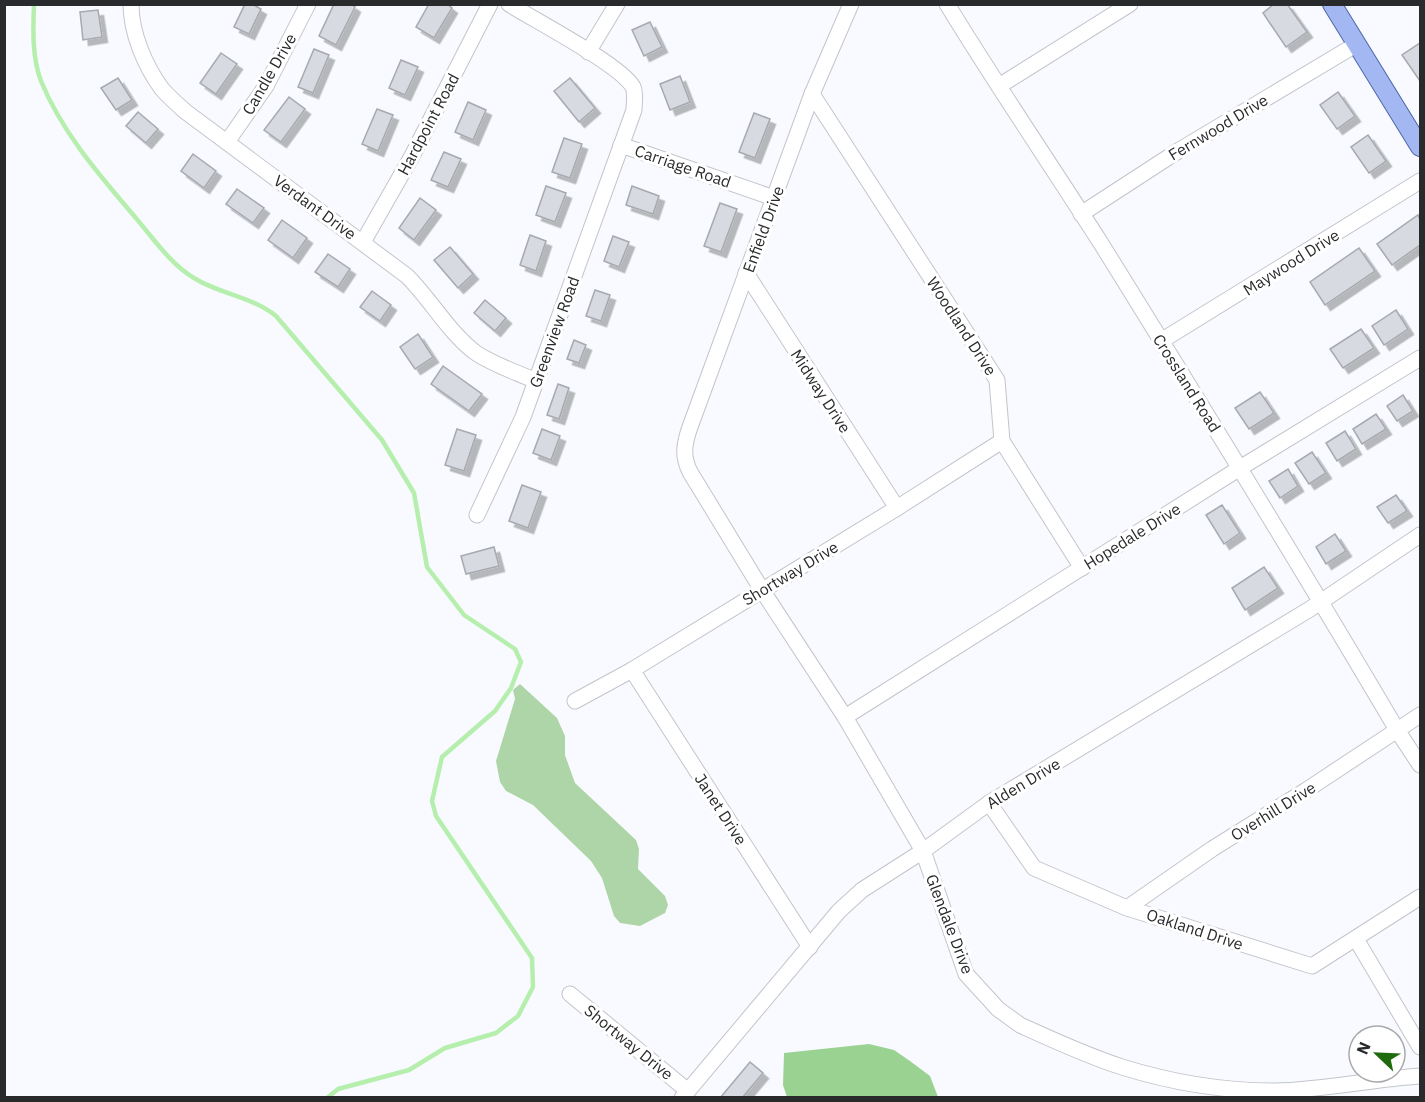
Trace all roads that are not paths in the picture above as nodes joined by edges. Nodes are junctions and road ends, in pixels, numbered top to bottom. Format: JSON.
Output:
{"nodes":[{"id":1,"x":131,"y":4,"type":"edge"},
{"id":2,"x":308,"y":4,"type":"edge"},
{"id":3,"x":490,"y":4,"type":"edge"},
{"id":4,"x":509,"y":4,"type":"edge"},
{"id":5,"x":617,"y":4,"type":"edge"},
{"id":6,"x":851,"y":4,"type":"edge"},
{"id":7,"x":947,"y":4,"type":"edge"},
{"id":8,"x":1130,"y":4,"type":"edge"},
{"id":9,"x":1332,"y":4,"type":"edge"},
{"id":10,"x":1357,"y":44,"type":"junction"},
{"id":11,"x":588,"y":52,"type":"junction"},
{"id":12,"x":999,"y":87,"type":"junction"},
{"id":13,"x":812,"y":94,"type":"junction"},
{"id":14,"x":227,"y":142,"type":"junction"},
{"id":15,"x":621,"y":145,"type":"junction"},
{"id":16,"x":1420,"y":147,"type":"edge"},
{"id":17,"x":1420,"y":181,"type":"edge"},
{"id":18,"x":774,"y":198,"type":"junction"},
{"id":19,"x":1081,"y":214,"type":"junction"},
{"id":20,"x":363,"y":242,"type":"junction"},
{"id":21,"x":746,"y":273,"type":"junction"},
{"id":22,"x":1161,"y":341,"type":"junction"},
{"id":23,"x":1420,"y":358,"type":"edge"},
{"id":24,"x":536,"y":381,"type":"junction"},
{"id":25,"x":1002,"y":441,"type":"junction"},
{"id":26,"x":684,"y":456,"type":"joint"},
{"id":27,"x":1240,"y":468,"type":"junction"},
{"id":28,"x":897,"y":508,"type":"junction"},
{"id":29,"x":477,"y":515,"type":"dead end"},
{"id":30,"x":1420,"y":535,"type":"edge"},
{"id":31,"x":1082,"y":568,"type":"junction"},
{"id":32,"x":762,"y":590,"type":"junction"},
{"id":33,"x":1321,"y":601,"type":"junction"},
{"id":34,"x":632,"y":670,"type":"junction"},
{"id":35,"x":575,"y":701,"type":"dead end"},
{"id":36,"x":1420,"y":715,"type":"edge"},
{"id":37,"x":845,"y":717,"type":"junction"},
{"id":38,"x":1397,"y":730,"type":"junction"},
{"id":39,"x":1420,"y":765,"type":"edge"},
{"id":40,"x":988,"y":803,"type":"junction"},
{"id":41,"x":923,"y":851,"type":"junction"},
{"id":42,"x":1420,"y":897,"type":"edge"},
{"id":43,"x":1127,"y":908,"type":"junction"},
{"id":44,"x":1356,"y":939,"type":"junction"},
{"id":45,"x":810,"y":948,"type":"junction"},
{"id":46,"x":570,"y":994,"type":"dead end"},
{"id":47,"x":1420,"y":1047,"type":"edge"},
{"id":48,"x":1420,"y":1076,"type":"edge"},
{"id":49,"x":685,"y":1094,"type":"edge"}],
"edges":[{"from":1,"to":14,"type":"street","name":"Verdant Drive"},
{"from":2,"to":14,"type":"street","name":"Candle Drive"},
{"from":3,"to":20,"type":"street","name":"Hardpoint Road"},
{"from":4,"to":11,"type":"street","name":"Carriage Road"},
{"from":5,"to":11,"type":"street"},
{"from":6,"to":13,"type":"street","name":"Enfield Drive"},
{"from":7,"to":12,"type":"street","name":"Crossland Road"},
{"from":8,"to":12,"type":"street"},
{"from":9,"to":10,"type":"main road"},
{"from":10,"to":16,"type":"main road"},
{"from":10,"to":19,"type":"street","name":"Fernwood Drive"},
{"from":11,"to":15,"type":"street","name":"Carriage Road"},
{"from":12,"to":19,"type":"street","name":"Crossland Road"},
{"from":13,"to":18,"type":"street","name":"Enfield Drive"},
{"from":13,"to":25,"type":"street","name":"Woodland Drive"},
{"from":14,"to":20,"type":"street","name":"Verdant Drive"},
{"from":15,"to":18,"type":"street","name":"Carriage Road"},
{"from":15,"to":24,"type":"street","name":"Greenview Road"},
{"from":17,"to":22,"type":"street","name":"Maywood Drive"},
{"from":18,"to":21,"type":"street","name":"Enfield Drive"},
{"from":19,"to":22,"type":"street","name":"Crossland Road"},
{"from":20,"to":24,"type":"street","name":"Verdant Drive"},
{"from":21,"to":26,"type":"street","name":"Enfield Drive"},
{"from":21,"to":28,"type":"street","name":"Midway Drive"},
{"from":22,"to":27,"type":"street","name":"Crossland Road"},
{"from":23,"to":27,"type":"street","name":"Hopedale Drive"},
{"from":24,"to":29,"type":"street","name":"Greenview Road"},
{"from":25,"to":28,"type":"street","name":"Shortway Drive"},
{"from":25,"to":31,"type":"street","name":"Woodland Drive"},
{"from":26,"to":32,"type":"street","name":"Glendale Drive"},
{"from":27,"to":31,"type":"street","name":"Hopedale Drive"},
{"from":27,"to":33,"type":"street","name":"Crossland Road"},
{"from":28,"to":32,"type":"street","name":"Shortway Drive"},
{"from":30,"to":33,"type":"street","name":"Alden Drive"},
{"from":31,"to":37,"type":"street","name":"Hopedale Drive"},
{"from":32,"to":34,"type":"street","name":"Shortway Drive"},
{"from":32,"to":37,"type":"street","name":"Glendale Drive"},
{"from":33,"to":38,"type":"street","name":"Crossland Road"},
{"from":33,"to":40,"type":"street","name":"Alden Drive"},
{"from":34,"to":35,"type":"street","name":"Shortway Drive"},
{"from":34,"to":45,"type":"street","name":"Janet Drive"},
{"from":36,"to":38,"type":"street","name":"Overhill Drive"},
{"from":37,"to":41,"type":"street","name":"Glendale Drive"},
{"from":38,"to":39,"type":"street","name":"Crossland Road"},
{"from":38,"to":43,"type":"street","name":"Overhill Drive"},
{"from":40,"to":41,"type":"street","name":"Alden Drive"},
{"from":40,"to":43,"type":"street","name":"Oakland Drive"},
{"from":41,"to":45,"type":"street","name":"Alden Drive"},
{"from":41,"to":48,"type":"street","name":"Glendale Drive"},
{"from":42,"to":44,"type":"street","name":"Oakland Drive"},
{"from":43,"to":44,"type":"street","name":"Oakland Drive"},
{"from":44,"to":47,"type":"street"},
{"from":45,"to":49,"type":"street","name":"Alden Drive"},
{"from":46,"to":49,"type":"street","name":"Shortway Drive"}]}
